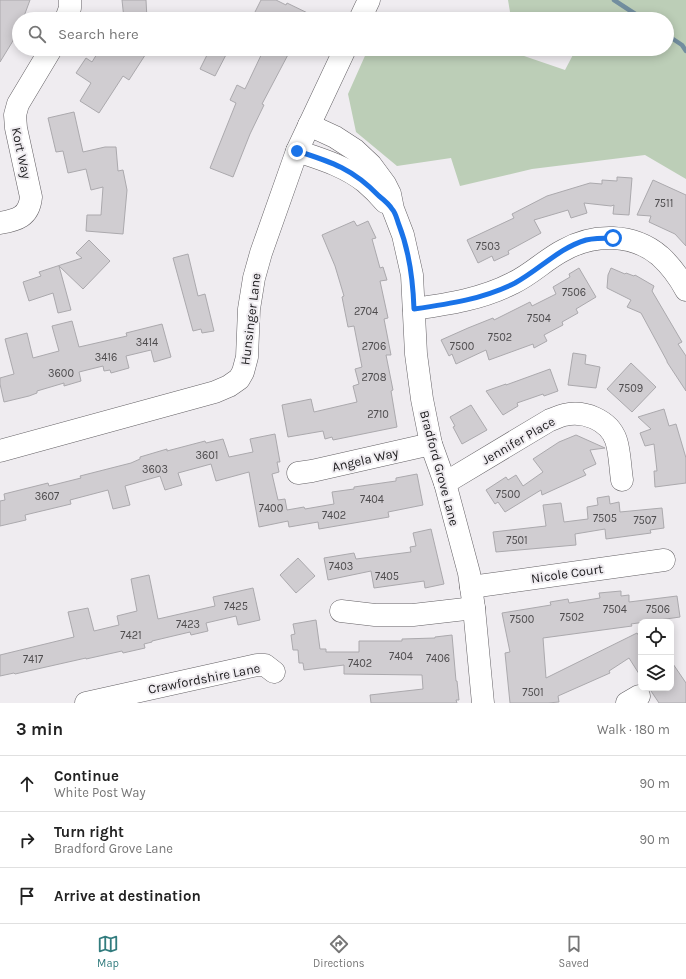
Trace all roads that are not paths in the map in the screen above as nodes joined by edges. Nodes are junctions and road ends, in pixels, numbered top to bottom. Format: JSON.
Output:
{"nodes":[{"id":1,"x":70,"y":0,"type":"edge"},
{"id":2,"x":369,"y":0,"type":"edge"},
{"id":3,"x":69,"y":12,"type":"edge"},
{"id":4,"x":363,"y":12,"type":"edge"},
{"id":5,"x":47,"y":56,"type":"edge"},
{"id":6,"x":342,"y":56,"type":"edge"},
{"id":7,"x":309,"y":125,"type":"junction"},
{"id":8,"x":297,"y":151,"type":"junction"},
{"id":9,"x":393,"y":210,"type":"junction"},
{"id":10,"x":0,"y":223,"type":"edge"},
{"id":11,"x":686,"y":290,"type":"edge"},
{"id":12,"x":414,"y":309,"type":"junction"},
{"id":13,"x":431,"y":444,"type":"junction"},
{"id":14,"x":0,"y":451,"type":"edge"},
{"id":15,"x":298,"y":473,"type":"dead end"},
{"id":16,"x":622,"y":480,"type":"dead end"},
{"id":17,"x":445,"y":483,"type":"junction"},
{"id":18,"x":664,"y":560,"type":"dead end"},
{"id":19,"x":473,"y":598,"type":"junction"},
{"id":20,"x":341,"y":611,"type":"dead end"},
{"id":21,"x":274,"y":672,"type":"dead end"},
{"id":22,"x":86,"y":703,"type":"edge"},
{"id":23,"x":483,"y":703,"type":"edge"}],
"edges":[{"from":1,"to":3,"type":"street"},
{"from":2,"to":4,"type":"street"},
{"from":5,"to":10,"type":"street","name":"Kort Way"},
{"from":6,"to":7,"type":"street","name":"Hunsinger Lane"},
{"from":7,"to":8,"type":"street","name":"Hunsinger Lane"},
{"from":7,"to":9,"type":"street","name":"Bradford Grove Lane"},
{"from":8,"to":9,"type":"street","name":"Bradford Grove Lane"},
{"from":8,"to":14,"type":"street","name":"Hunsinger Lane"},
{"from":9,"to":12,"type":"street","name":"Bradford Grove Lane"},
{"from":11,"to":12,"type":"street"},
{"from":12,"to":13,"type":"street","name":"Bradford Grove Lane"},
{"from":13,"to":15,"type":"street","name":"Angela Way"},
{"from":13,"to":17,"type":"street","name":"Bradford Grove Lane"},
{"from":16,"to":17,"type":"street","name":"Jennifer Place"},
{"from":17,"to":19,"type":"street","name":"Bradford Grove Lane"},
{"from":18,"to":19,"type":"street","name":"Nicole Court"},
{"from":19,"to":20,"type":"street","name":"Nicole Court"},
{"from":19,"to":23,"type":"street","name":"Bradford Grove Lane"},
{"from":21,"to":22,"type":"street","name":"Crawfordshire Lane"}]}
